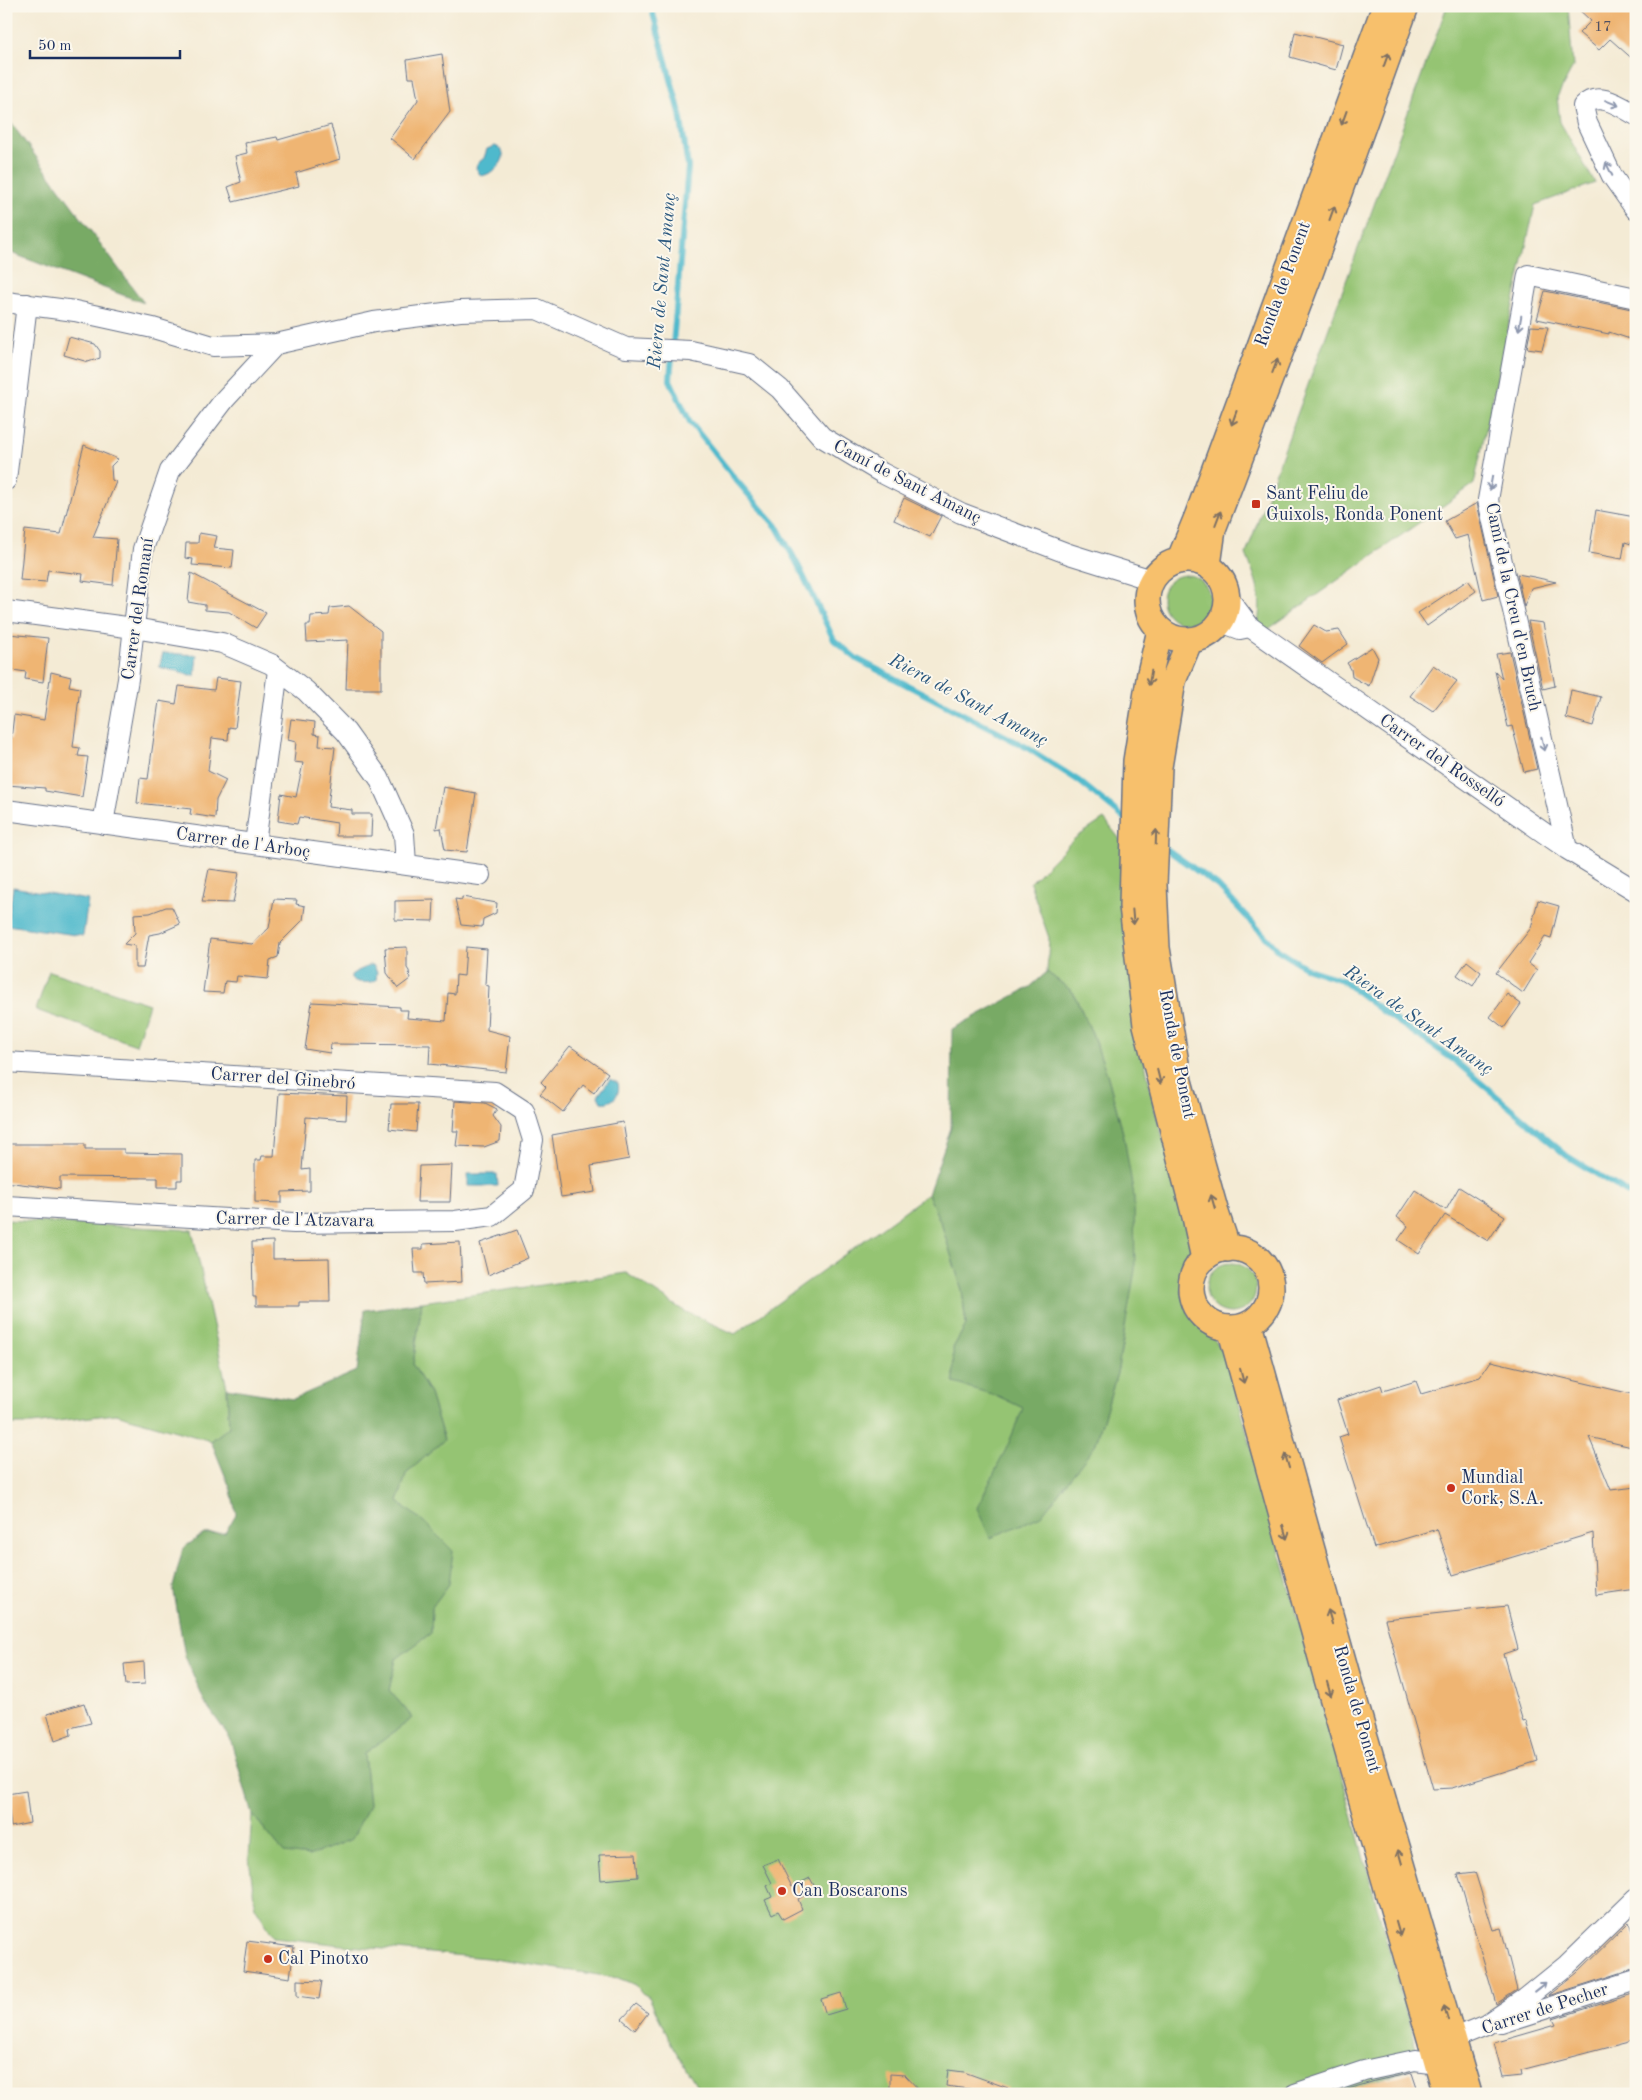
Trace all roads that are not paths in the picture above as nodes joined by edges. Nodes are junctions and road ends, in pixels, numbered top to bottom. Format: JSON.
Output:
{"nodes":[{"id":1,"x":1385,"y":6,"type":"edge"},
{"id":2,"x":1406,"y":6,"type":"edge"},
{"id":3,"x":1636,"y":115,"type":"edge"},
{"id":4,"x":1636,"y":210,"type":"edge"},
{"id":5,"x":1636,"y":298,"type":"edge"},
{"id":6,"x":6,"y":302,"type":"edge"},
{"id":7,"x":27,"y":304,"type":"junction"},
{"id":8,"x":276,"y":344,"type":"junction"},
{"id":9,"x":10,"y":411,"type":"edge"},
{"id":10,"x":6,"y":480,"type":"edge"},
{"id":11,"x":1179,"y":561,"type":"junction"},
{"id":12,"x":1208,"y":565,"type":"junction"},
{"id":13,"x":1152,"y":580,"type":"junction"},
{"id":14,"x":1228,"y":598,"type":"junction"},
{"id":15,"x":6,"y":611,"type":"edge"},
{"id":16,"x":1221,"y":622,"type":"junction"},
{"id":17,"x":1250,"y":627,"type":"junction"},
{"id":18,"x":134,"y":628,"type":"junction"},
{"id":19,"x":1160,"y":630,"type":"junction"},
{"id":20,"x":1190,"y":640,"type":"junction"},
{"id":21,"x":278,"y":670,"type":"junction"},
{"id":22,"x":1147,"y":764,"type":"junction"},
{"id":23,"x":6,"y":810,"type":"edge"},
{"id":24,"x":103,"y":824,"type":"junction"},
{"id":25,"x":255,"y":844,"type":"junction"},
{"id":26,"x":1567,"y":849,"type":"junction"},
{"id":27,"x":406,"y":864,"type":"junction"},
{"id":28,"x":480,"y":875,"type":"dead end"},
{"id":29,"x":1636,"y":891,"type":"edge"},
{"id":30,"x":6,"y":1062,"type":"edge"},
{"id":31,"x":534,"y":1140,"type":"joint"},
{"id":32,"x":6,"y":1206,"type":"edge"},
{"id":33,"x":1228,"y":1249,"type":"junction"},
{"id":34,"x":1204,"y":1260,"type":"junction"},
{"id":35,"x":1240,"y":1326,"type":"junction"},
{"id":36,"x":1636,"y":1898,"type":"edge"},
{"id":37,"x":1636,"y":1980,"type":"edge"},
{"id":38,"x":1441,"y":2048,"type":"junction"},
{"id":39,"x":1295,"y":2094,"type":"edge"},
{"id":40,"x":1446,"y":2094,"type":"edge"},
{"id":41,"x":1469,"y":2094,"type":"edge"}],
"edges":[{"from":1,"to":11,"type":"main road","name":"Ronda de Ponent","one_way":true},
{"from":12,"to":2,"type":"main road","one_way":true},
{"from":4,"to":3,"type":"street","one_way":true},
{"from":5,"to":26,"type":"street","name":"Camí de la Creu d'en Bruch","one_way":true},
{"from":6,"to":7,"type":"street","name":"Camí de Sant Amanç"},
{"from":7,"to":8,"type":"street","name":"Camí de Sant Amanç"},
{"from":7,"to":9,"type":"street"},
{"from":8,"to":13,"type":"street","name":"Camí de Sant Amanç"},
{"from":8,"to":18,"type":"street","name":"Carrer del Romaní"},
{"from":9,"to":10,"type":"street"},
{"from":11,"to":12,"type":"main road"},
{"from":11,"to":13,"type":"main road"},
{"from":12,"to":14,"type":"main road"},
{"from":13,"to":19,"type":"main road"},
{"from":14,"to":16,"type":"main road"},
{"from":14,"to":17,"type":"street","name":"Carrer del Rosselló"},
{"from":15,"to":18,"type":"street"},
{"from":16,"to":17,"type":"street","name":"Carrer del Rosselló"},
{"from":16,"to":20,"type":"main road"},
{"from":17,"to":26,"type":"street","name":"Carrer del Rosselló"},
{"from":18,"to":21,"type":"street"},
{"from":18,"to":24,"type":"street","name":"Carrer del Romaní"},
{"from":19,"to":20,"type":"main road"},
{"from":19,"to":22,"type":"main road","one_way":true},
{"from":20,"to":22,"type":"main road"},
{"from":21,"to":25,"type":"street"},
{"from":21,"to":27,"type":"street"},
{"from":33,"to":22,"type":"main road","name":"Ronda de Ponent","one_way":true},
{"from":22,"to":34,"type":"main road","one_way":true},
{"from":23,"to":24,"type":"street","name":"Carrer de l'Arboç"},
{"from":24,"to":25,"type":"street","name":"Carrer de l'Arboç"},
{"from":25,"to":27,"type":"street","name":"Carrer de l'Arboç"},
{"from":26,"to":29,"type":"street","name":"Carrer del Rosselló"},
{"from":27,"to":28,"type":"street","name":"Carrer de l'Arboç"},
{"from":30,"to":31,"type":"street","name":"Carrer del Ginebró"},
{"from":31,"to":32,"type":"street","name":"Carrer de l'Atzavara"},
{"from":33,"to":34,"type":"main road"},
{"from":33,"to":35,"type":"main road"},
{"from":34,"to":35,"type":"main road"},
{"from":35,"to":38,"type":"main road"},
{"from":38,"to":36,"type":"street","one_way":true},
{"from":37,"to":38,"type":"street","name":"Carrer de Pecher"},
{"from":38,"to":39,"type":"street","name":"Carrer de Pecher"},
{"from":38,"to":40,"type":"main road"},
{"from":38,"to":41,"type":"main road"}]}
